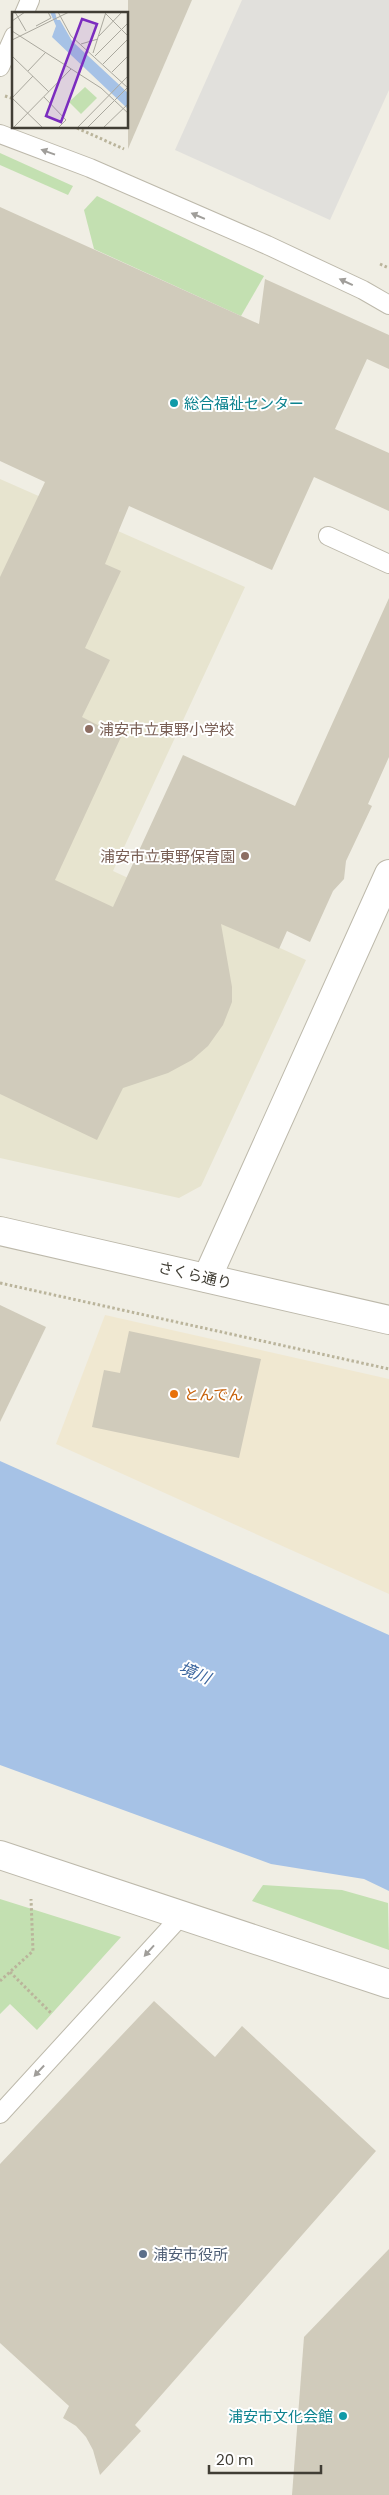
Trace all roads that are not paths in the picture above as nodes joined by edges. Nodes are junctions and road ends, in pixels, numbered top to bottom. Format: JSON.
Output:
{"nodes":[{"id":1,"x":30,"y":0,"type":"edge"},
{"id":2,"x":25,"y":12,"type":"edge"},
{"id":3,"x":12,"y":40,"type":"edge"},
{"id":4,"x":0,"y":67,"type":"edge"},
{"id":5,"x":0,"y":134,"type":"edge"},
{"id":6,"x":389,"y":305,"type":"edge"},
{"id":7,"x":328,"y":536,"type":"dead end"},
{"id":8,"x":389,"y":564,"type":"edge"},
{"id":9,"x":389,"y":874,"type":"edge"},
{"id":10,"x":0,"y":1231,"type":"edge"},
{"id":11,"x":207,"y":1278,"type":"junction"},
{"id":12,"x":389,"y":1320,"type":"edge"},
{"id":13,"x":0,"y":1856,"type":"edge"},
{"id":14,"x":182,"y":1915,"type":"junction"},
{"id":15,"x":389,"y":1984,"type":"edge"},
{"id":16,"x":0,"y":2114,"type":"edge"}],
"edges":[{"from":1,"to":2,"type":"lane"},
{"from":3,"to":4,"type":"lane"},
{"from":6,"to":5,"type":"lane","one_way":true},
{"from":7,"to":8,"type":"lane"},
{"from":9,"to":11,"type":"street"},
{"from":10,"to":11,"type":"street","name":"さくら通り"},
{"from":11,"to":12,"type":"street","name":"さくら通り"},
{"from":13,"to":14,"type":"street"},
{"from":14,"to":15,"type":"street"},
{"from":14,"to":16,"type":"lane","one_way":true}]}
